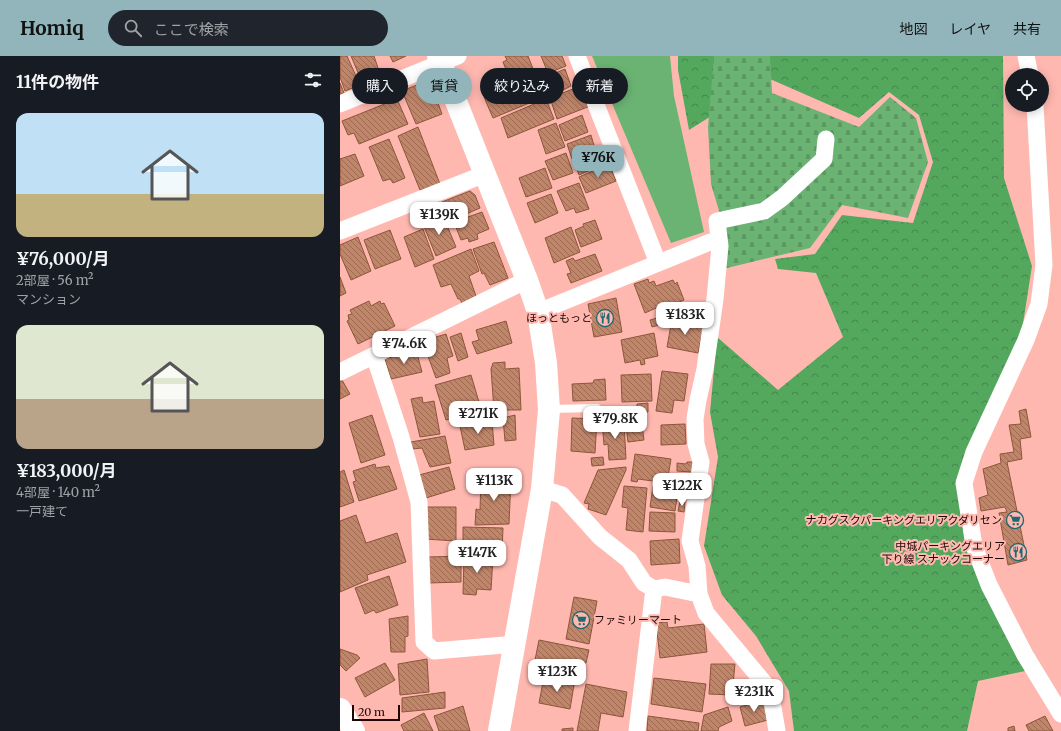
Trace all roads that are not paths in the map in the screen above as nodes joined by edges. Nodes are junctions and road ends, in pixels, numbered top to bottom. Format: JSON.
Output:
{"nodes":[{"id":1,"x":577,"y":56,"type":"edge"},
{"id":2,"x":1026,"y":56,"type":"edge"},
{"id":3,"x":445,"y":58,"type":"edge"},
{"id":4,"x":1029,"y":68,"type":"edge"},
{"id":5,"x":340,"y":104,"type":"edge"},
{"id":6,"x":1035,"y":112,"type":"edge"},
{"id":7,"x":826,"y":139,"type":"dead end"},
{"id":8,"x":485,"y":174,"type":"junction"},
{"id":9,"x":340,"y":231,"type":"edge"},
{"id":10,"x":710,"y":242,"type":"dead end"},
{"id":11,"x":658,"y":263,"type":"junction"},
{"id":12,"x":527,"y":280,"type":"junction"},
{"id":13,"x":538,"y":312,"type":"junction"},
{"id":14,"x":374,"y":355,"type":"junction"},
{"id":15,"x":340,"y":372,"type":"edge"},
{"id":16,"x":597,"y":408,"type":"dead end"},
{"id":17,"x":549,"y":410,"type":"junction"},
{"id":18,"x":542,"y":489,"type":"junction"},
{"id":19,"x":654,"y":589,"type":"junction"},
{"id":20,"x":699,"y":594,"type":"junction"},
{"id":21,"x":514,"y":644,"type":"junction"},
{"id":22,"x":340,"y":709,"type":"edge"},
{"id":23,"x":1061,"y":714,"type":"edge"},
{"id":24,"x":354,"y":731,"type":"edge"},
{"id":25,"x":499,"y":731,"type":"edge"},
{"id":26,"x":637,"y":731,"type":"edge"},
{"id":27,"x":777,"y":731,"type":"edge"}],
"edges":[{"from":1,"to":11,"type":"street"},
{"from":2,"to":4,"type":"street"},
{"from":3,"to":5,"type":"street"},
{"from":3,"to":8,"type":"main road"},
{"from":6,"to":23,"type":"street"},
{"from":7,"to":20,"type":"street"},
{"from":8,"to":9,"type":"street"},
{"from":8,"to":12,"type":"main road"},
{"from":10,"to":11,"type":"street"},
{"from":11,"to":13,"type":"street"},
{"from":12,"to":13,"type":"main road"},
{"from":12,"to":14,"type":"street"},
{"from":13,"to":17,"type":"main road"},
{"from":14,"to":15,"type":"street"},
{"from":14,"to":21,"type":"street"},
{"from":16,"to":17,"type":"lane"},
{"from":17,"to":18,"type":"main road"},
{"from":18,"to":19,"type":"street"},
{"from":18,"to":21,"type":"main road"},
{"from":19,"to":20,"type":"street"},
{"from":19,"to":26,"type":"street"},
{"from":20,"to":27,"type":"street"},
{"from":21,"to":25,"type":"main road"},
{"from":22,"to":24,"type":"main road"}]}
